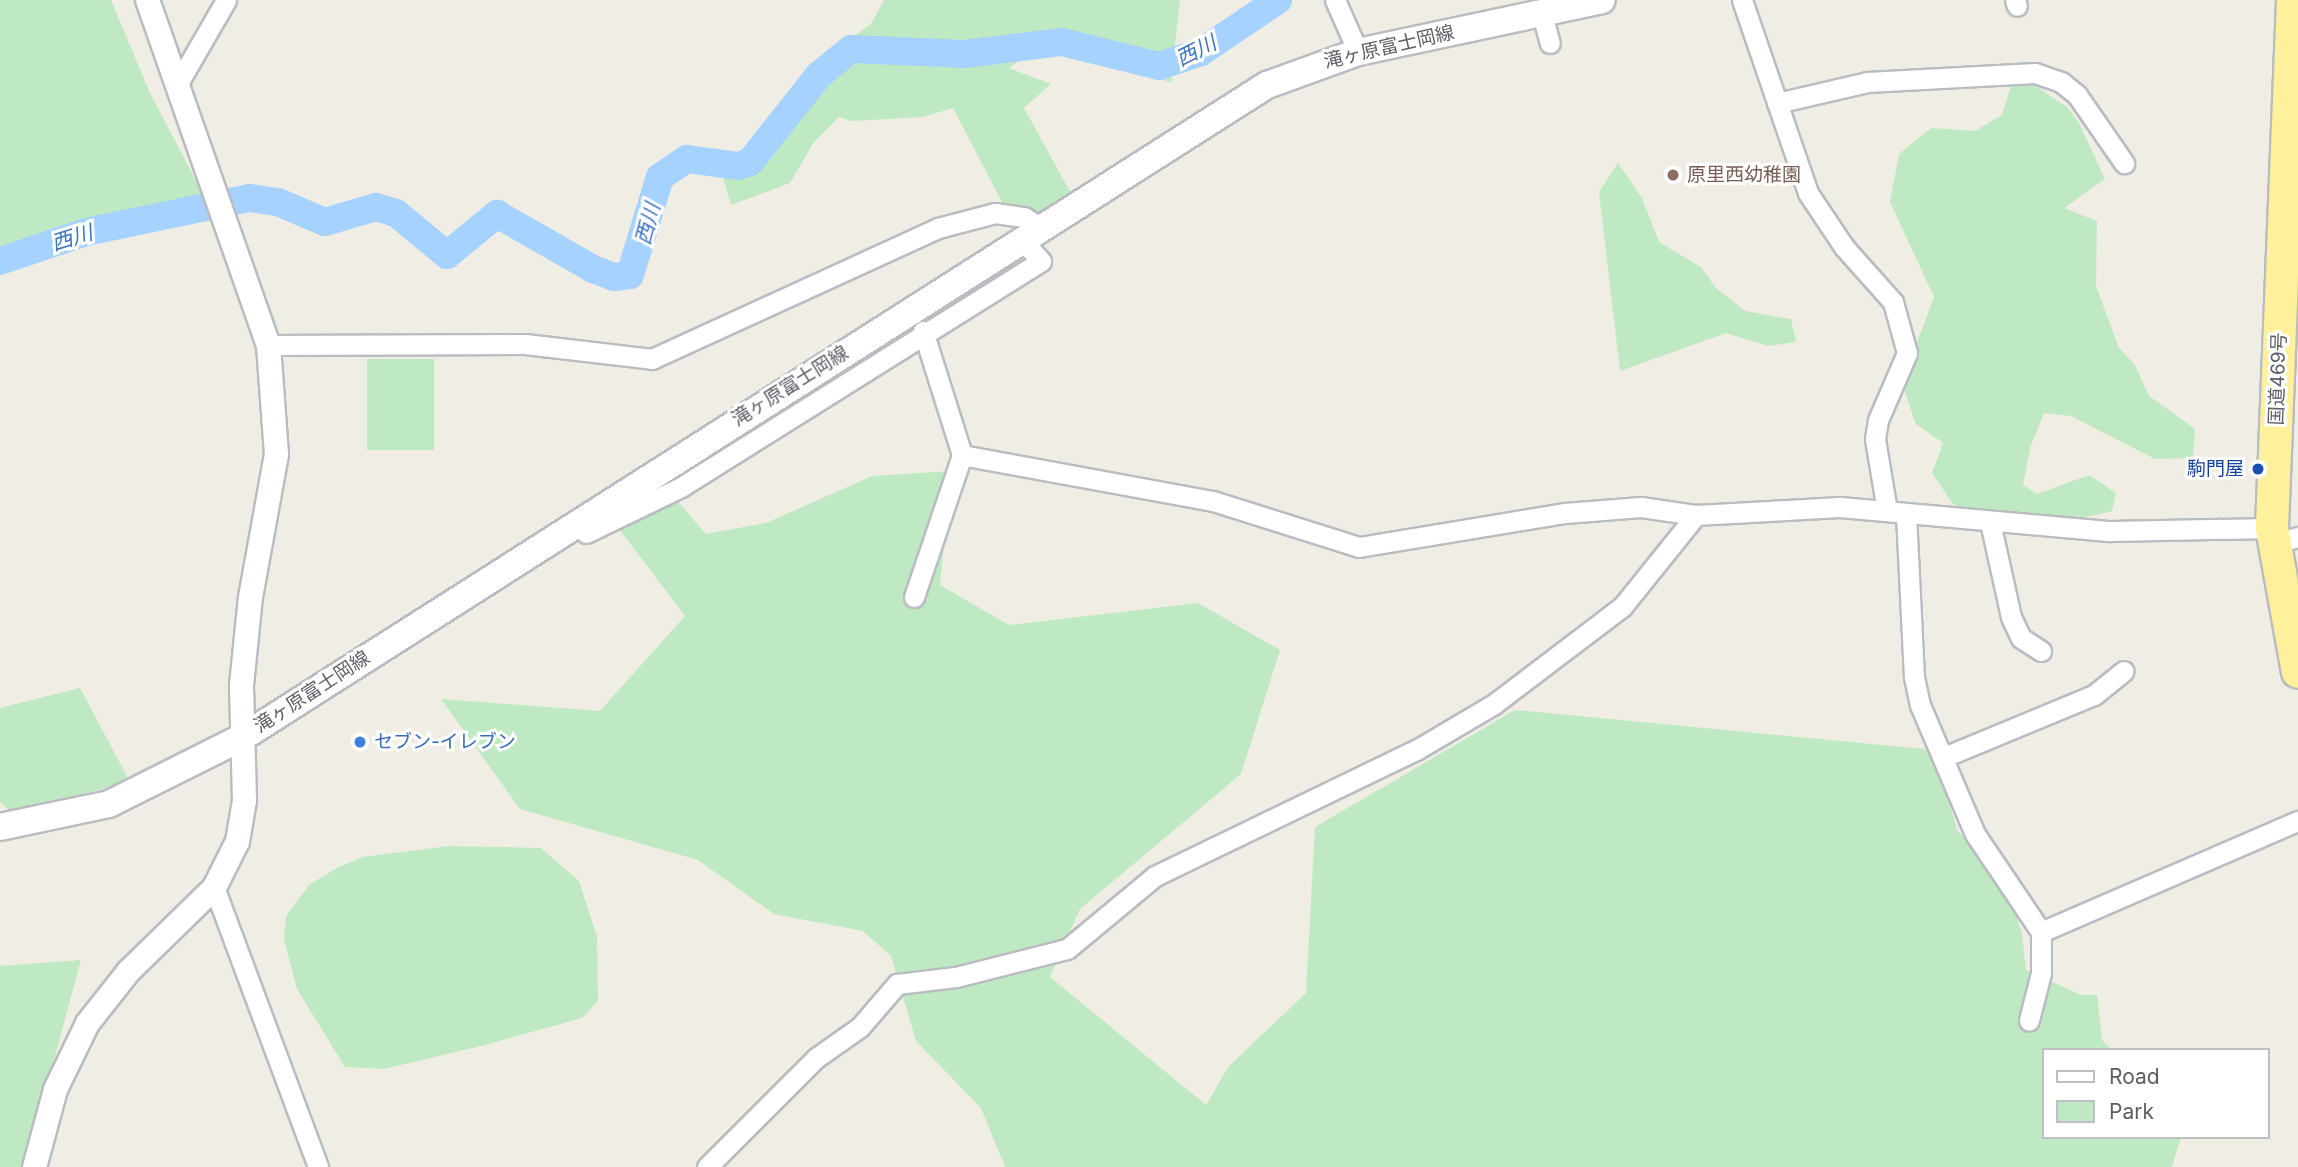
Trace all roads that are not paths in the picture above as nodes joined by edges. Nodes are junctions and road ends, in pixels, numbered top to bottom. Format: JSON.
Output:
{"nodes":[{"id":1,"x":147,"y":0,"type":"edge"},
{"id":2,"x":226,"y":0,"type":"edge"},
{"id":3,"x":1335,"y":0,"type":"edge"},
{"id":4,"x":1602,"y":0,"type":"edge"},
{"id":5,"x":1742,"y":0,"type":"edge"},
{"id":6,"x":2293,"y":0,"type":"edge"},
{"id":7,"x":1542,"y":14,"type":"junction"},
{"id":8,"x":1550,"y":43,"type":"dead end"},
{"id":9,"x":1358,"y":52,"type":"junction"},
{"id":10,"x":177,"y":85,"type":"junction"},
{"id":11,"x":1777,"y":103,"type":"junction"},
{"id":12,"x":2293,"y":106,"type":"edge"},
{"id":13,"x":2124,"y":163,"type":"dead end"},
{"id":14,"x":1031,"y":234,"type":"junction"},
{"id":15,"x":923,"y":331,"type":"junction"},
{"id":16,"x":268,"y":345,"type":"junction"},
{"id":17,"x":962,"y":455,"type":"junction"},
{"id":18,"x":1896,"y":512,"type":"junction"},
{"id":19,"x":1696,"y":515,"type":"junction"},
{"id":20,"x":1990,"y":522,"type":"junction"},
{"id":21,"x":2281,"y":536,"type":"edge"},
{"id":22,"x":538,"y":564,"type":"dead end"},
{"id":23,"x":914,"y":597,"type":"dead end"},
{"id":24,"x":2041,"y":651,"type":"dead end"},
{"id":25,"x":2297,"y":663,"type":"edge"},
{"id":26,"x":2124,"y":671,"type":"dead end"},
{"id":27,"x":243,"y":737,"type":"junction"},
{"id":28,"x":1944,"y":757,"type":"junction"},
{"id":29,"x":2298,"y":821,"type":"edge"},
{"id":30,"x":0,"y":827,"type":"edge"},
{"id":31,"x":214,"y":887,"type":"junction"},
{"id":32,"x":2041,"y":932,"type":"junction"},
{"id":33,"x":2029,"y":1020,"type":"dead end"},
{"id":34,"x":34,"y":1167,"type":"edge"},
{"id":35,"x":317,"y":1167,"type":"edge"},
{"id":36,"x":707,"y":1167,"type":"edge"}],
"edges":[{"from":1,"to":10,"type":"street"},
{"from":2,"to":10,"type":"street"},
{"from":3,"to":9,"type":"street"},
{"from":4,"to":7,"type":"main road","name":"滝ヶ原富士岡線"},
{"from":5,"to":11,"type":"street"},
{"from":6,"to":12,"type":"highway","name":"国道469号"},
{"from":7,"to":8,"type":"street"},
{"from":7,"to":9,"type":"main road","name":"滝ヶ原富士岡線"},
{"from":9,"to":14,"type":"main road","name":"滝ヶ原富士岡線"},
{"from":10,"to":16,"type":"street"},
{"from":11,"to":13,"type":"street"},
{"from":11,"to":18,"type":"street"},
{"from":12,"to":21,"type":"highway","name":"国道469号"},
{"from":14,"to":15,"type":"street"},
{"from":14,"to":16,"type":"street"},
{"from":14,"to":27,"type":"main road","name":"滝ヶ原富士岡線"},
{"from":15,"to":17,"type":"street"},
{"from":15,"to":22,"type":"street"},
{"from":16,"to":27,"type":"street"},
{"from":17,"to":19,"type":"street"},
{"from":17,"to":23,"type":"street"},
{"from":18,"to":19,"type":"street"},
{"from":18,"to":20,"type":"street"},
{"from":18,"to":28,"type":"street"},
{"from":19,"to":36,"type":"street"},
{"from":20,"to":21,"type":"street"},
{"from":20,"to":24,"type":"street"},
{"from":21,"to":25,"type":"highway","name":"国道469号"},
{"from":26,"to":28,"type":"street"},
{"from":27,"to":30,"type":"main road","name":"滝ヶ原富士岡線"},
{"from":27,"to":31,"type":"street"},
{"from":28,"to":32,"type":"street"},
{"from":29,"to":32,"type":"street"},
{"from":31,"to":34,"type":"street"},
{"from":31,"to":35,"type":"street"},
{"from":32,"to":33,"type":"street"}]}
